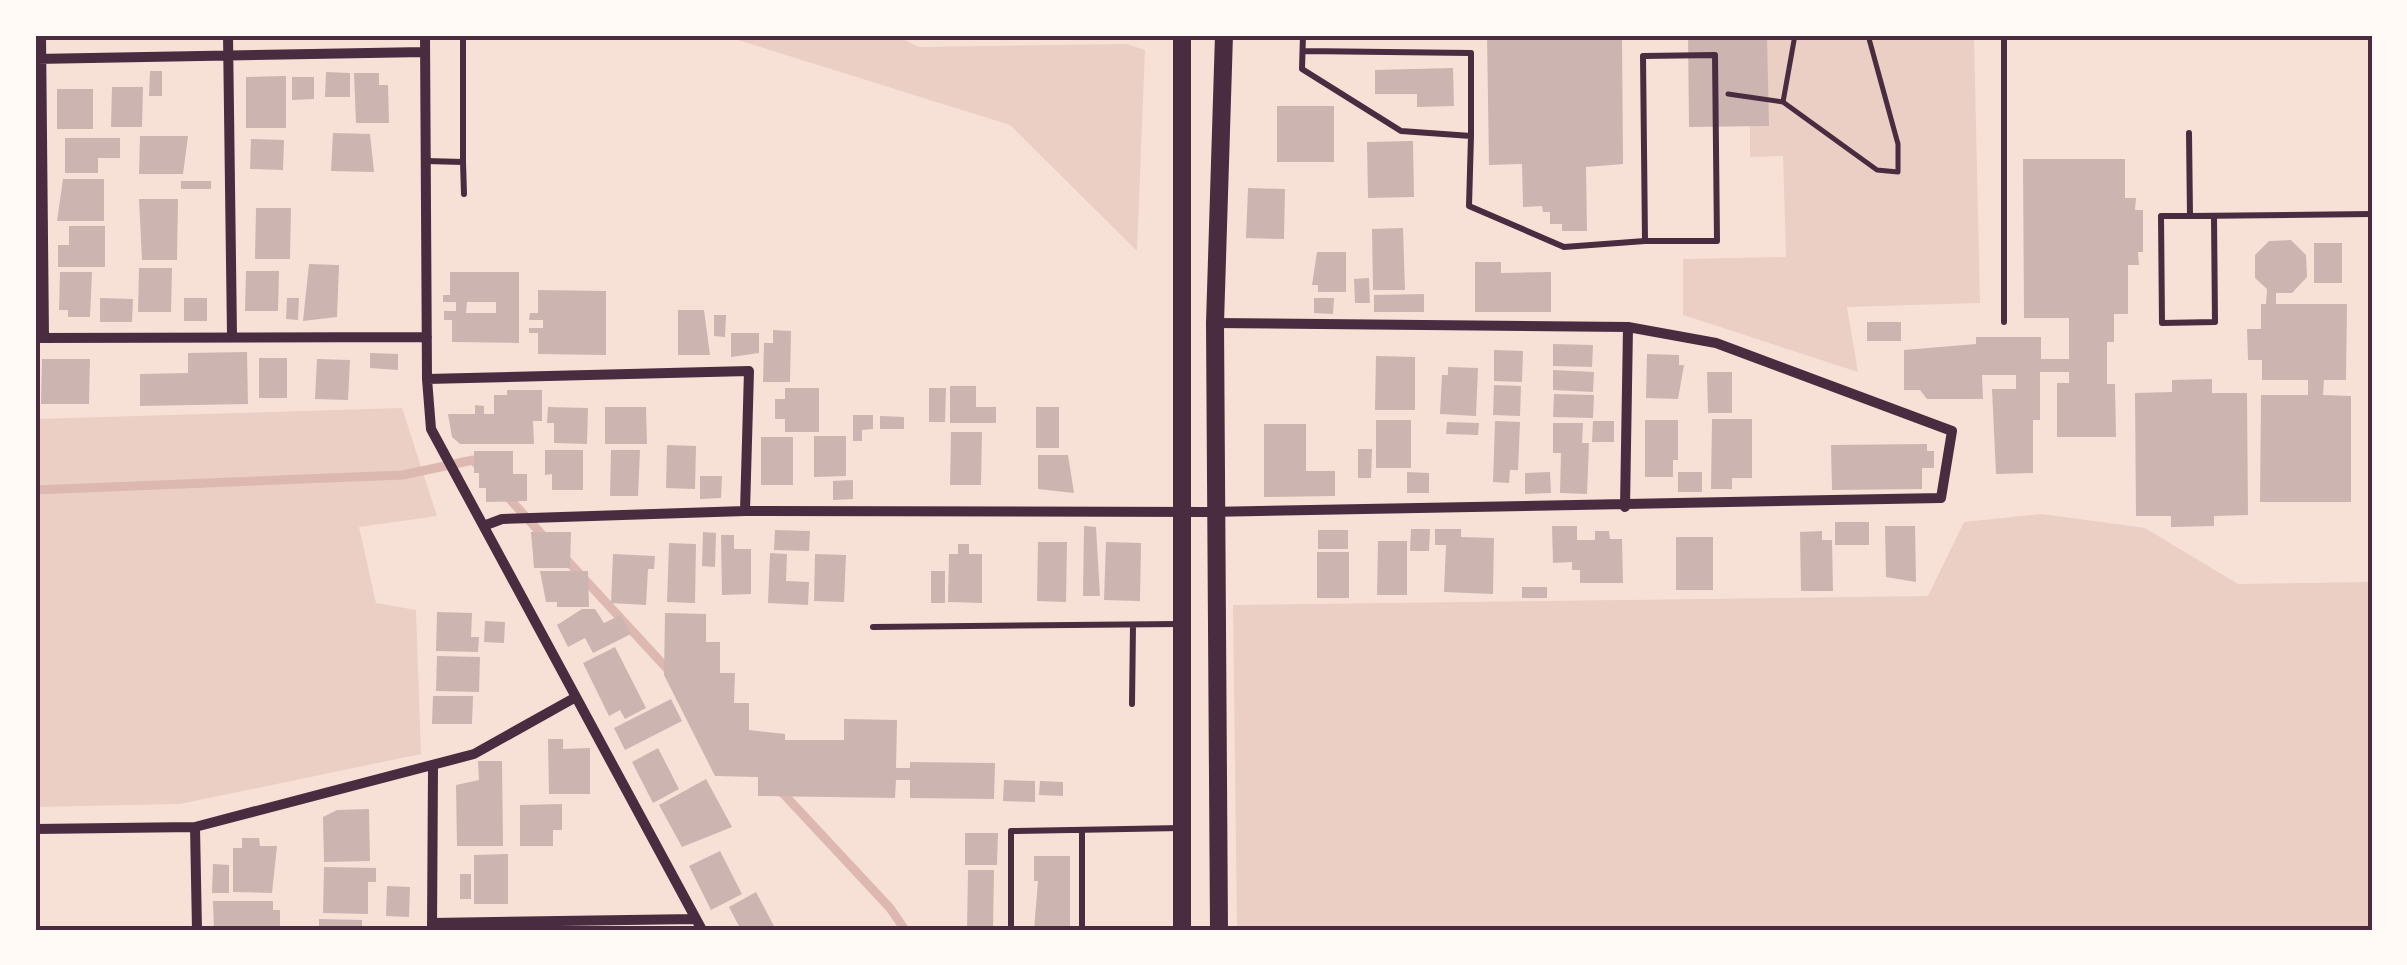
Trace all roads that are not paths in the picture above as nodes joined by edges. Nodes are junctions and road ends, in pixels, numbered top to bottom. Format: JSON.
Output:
{"nodes":[{"id":1,"x":41,"y":35,"type":"edge"},
{"id":2,"x":228,"y":35,"type":"edge"},
{"id":3,"x":425,"y":35,"type":"edge"},
{"id":4,"x":463,"y":35,"type":"edge"},
{"id":5,"x":1182,"y":35,"type":"edge"},
{"id":6,"x":1224,"y":35,"type":"edge"},
{"id":7,"x":1302,"y":35,"type":"edge"},
{"id":8,"x":2004,"y":35,"type":"edge"},
{"id":9,"x":1303,"y":51,"type":"junction"},
{"id":10,"x":425,"y":52,"type":"junction"},
{"id":11,"x":228,"y":56,"type":"junction"},
{"id":12,"x":38,"y":59,"type":"edge"},
{"id":13,"x":2189,"y":133,"type":"dead end"},
{"id":14,"x":1471,"y":136,"type":"junction"},
{"id":15,"x":426,"y":162,"type":"junction"},
{"id":16,"x":463,"y":162,"type":"junction"},
{"id":17,"x":464,"y":194,"type":"dead end"},
{"id":18,"x":2372,"y":214,"type":"edge"},
{"id":19,"x":2190,"y":216,"type":"junction"},
{"id":20,"x":2214,"y":216,"type":"junction"},
{"id":21,"x":1645,"y":241,"type":"junction"},
{"id":22,"x":2004,"y":322,"type":"dead end"},
{"id":23,"x":1216,"y":323,"type":"junction"},
{"id":24,"x":1628,"y":328,"type":"junction"},
{"id":25,"x":232,"y":336,"type":"junction"},
{"id":26,"x":427,"y":337,"type":"junction"},
{"id":27,"x":40,"y":338,"type":"edge"},
{"id":28,"x":427,"y":379,"type":"junction"},
{"id":29,"x":1625,"y":507,"type":"junction"},
{"id":30,"x":745,"y":511,"type":"junction"},
{"id":31,"x":1180,"y":512,"type":"junction"},
{"id":32,"x":1215,"y":512,"type":"junction"},
{"id":33,"x":486,"y":525,"type":"junction"},
{"id":34,"x":1180,"y":624,"type":"junction"},
{"id":35,"x":1133,"y":625,"type":"junction"},
{"id":36,"x":873,"y":627,"type":"dead end"},
{"id":37,"x":576,"y":696,"type":"junction"},
{"id":38,"x":1132,"y":704,"type":"dead end"},
{"id":39,"x":433,"y":768,"type":"junction"},
{"id":40,"x":195,"y":828,"type":"junction"},
{"id":41,"x":1181,"y":828,"type":"junction"},
{"id":42,"x":35,"y":829,"type":"edge"},
{"id":43,"x":1082,"y":831,"type":"junction"},
{"id":44,"x":699,"y":924,"type":"edge"},
{"id":45,"x":432,"y":927,"type":"edge"},
{"id":46,"x":197,"y":930,"type":"edge"},
{"id":47,"x":1011,"y":930,"type":"edge"},
{"id":48,"x":1082,"y":930,"type":"edge"},
{"id":49,"x":1182,"y":930,"type":"edge"},
{"id":50,"x":1219,"y":930,"type":"edge"}],
"edges":[{"from":1,"to":12,"type":"street"},
{"from":2,"to":11,"type":"street"},
{"from":3,"to":10,"type":"street"},
{"from":4,"to":16,"type":"lane"},
{"from":5,"to":31,"type":"street"},
{"from":6,"to":23,"type":"street"},
{"from":7,"to":9,"type":"lane"},
{"from":8,"to":22,"type":"lane"},
{"from":9,"to":14,"type":"lane"},
{"from":9,"to":14,"type":"lane"},
{"from":10,"to":11,"type":"street"},
{"from":10,"to":15,"type":"street"},
{"from":11,"to":12,"type":"street"},
{"from":11,"to":25,"type":"street"},
{"from":12,"to":27,"type":"street"},
{"from":13,"to":19,"type":"lane"},
{"from":14,"to":21,"type":"lane"},
{"from":15,"to":16,"type":"lane"},
{"from":15,"to":26,"type":"street"},
{"from":16,"to":17,"type":"lane"},
{"from":18,"to":20,"type":"lane"},
{"from":19,"to":20,"type":"lane"},
{"from":19,"to":20,"type":"lane"},
{"from":21,"to":21,"type":"lane"},
{"from":23,"to":24,"type":"street"},
{"from":23,"to":32,"type":"street"},
{"from":24,"to":29,"type":"street"},
{"from":24,"to":29,"type":"street"},
{"from":25,"to":26,"type":"street"},
{"from":25,"to":27,"type":"street"},
{"from":26,"to":28,"type":"street"},
{"from":28,"to":30,"type":"street"},
{"from":28,"to":33,"type":"street"},
{"from":29,"to":32,"type":"street"},
{"from":30,"to":31,"type":"street"},
{"from":30,"to":33,"type":"street"},
{"from":31,"to":32,"type":"street"},
{"from":31,"to":34,"type":"street"},
{"from":32,"to":50,"type":"street"},
{"from":33,"to":37,"type":"street"},
{"from":34,"to":35,"type":"lane"},
{"from":34,"to":41,"type":"street"},
{"from":35,"to":36,"type":"lane"},
{"from":35,"to":38,"type":"lane"},
{"from":37,"to":39,"type":"street"},
{"from":37,"to":44,"type":"street"},
{"from":39,"to":40,"type":"street"},
{"from":39,"to":45,"type":"street"},
{"from":40,"to":42,"type":"street"},
{"from":40,"to":46,"type":"street"},
{"from":41,"to":43,"type":"lane"},
{"from":41,"to":49,"type":"street"},
{"from":43,"to":47,"type":"lane"},
{"from":43,"to":48,"type":"lane"},
{"from":44,"to":45,"type":"street"}]}
